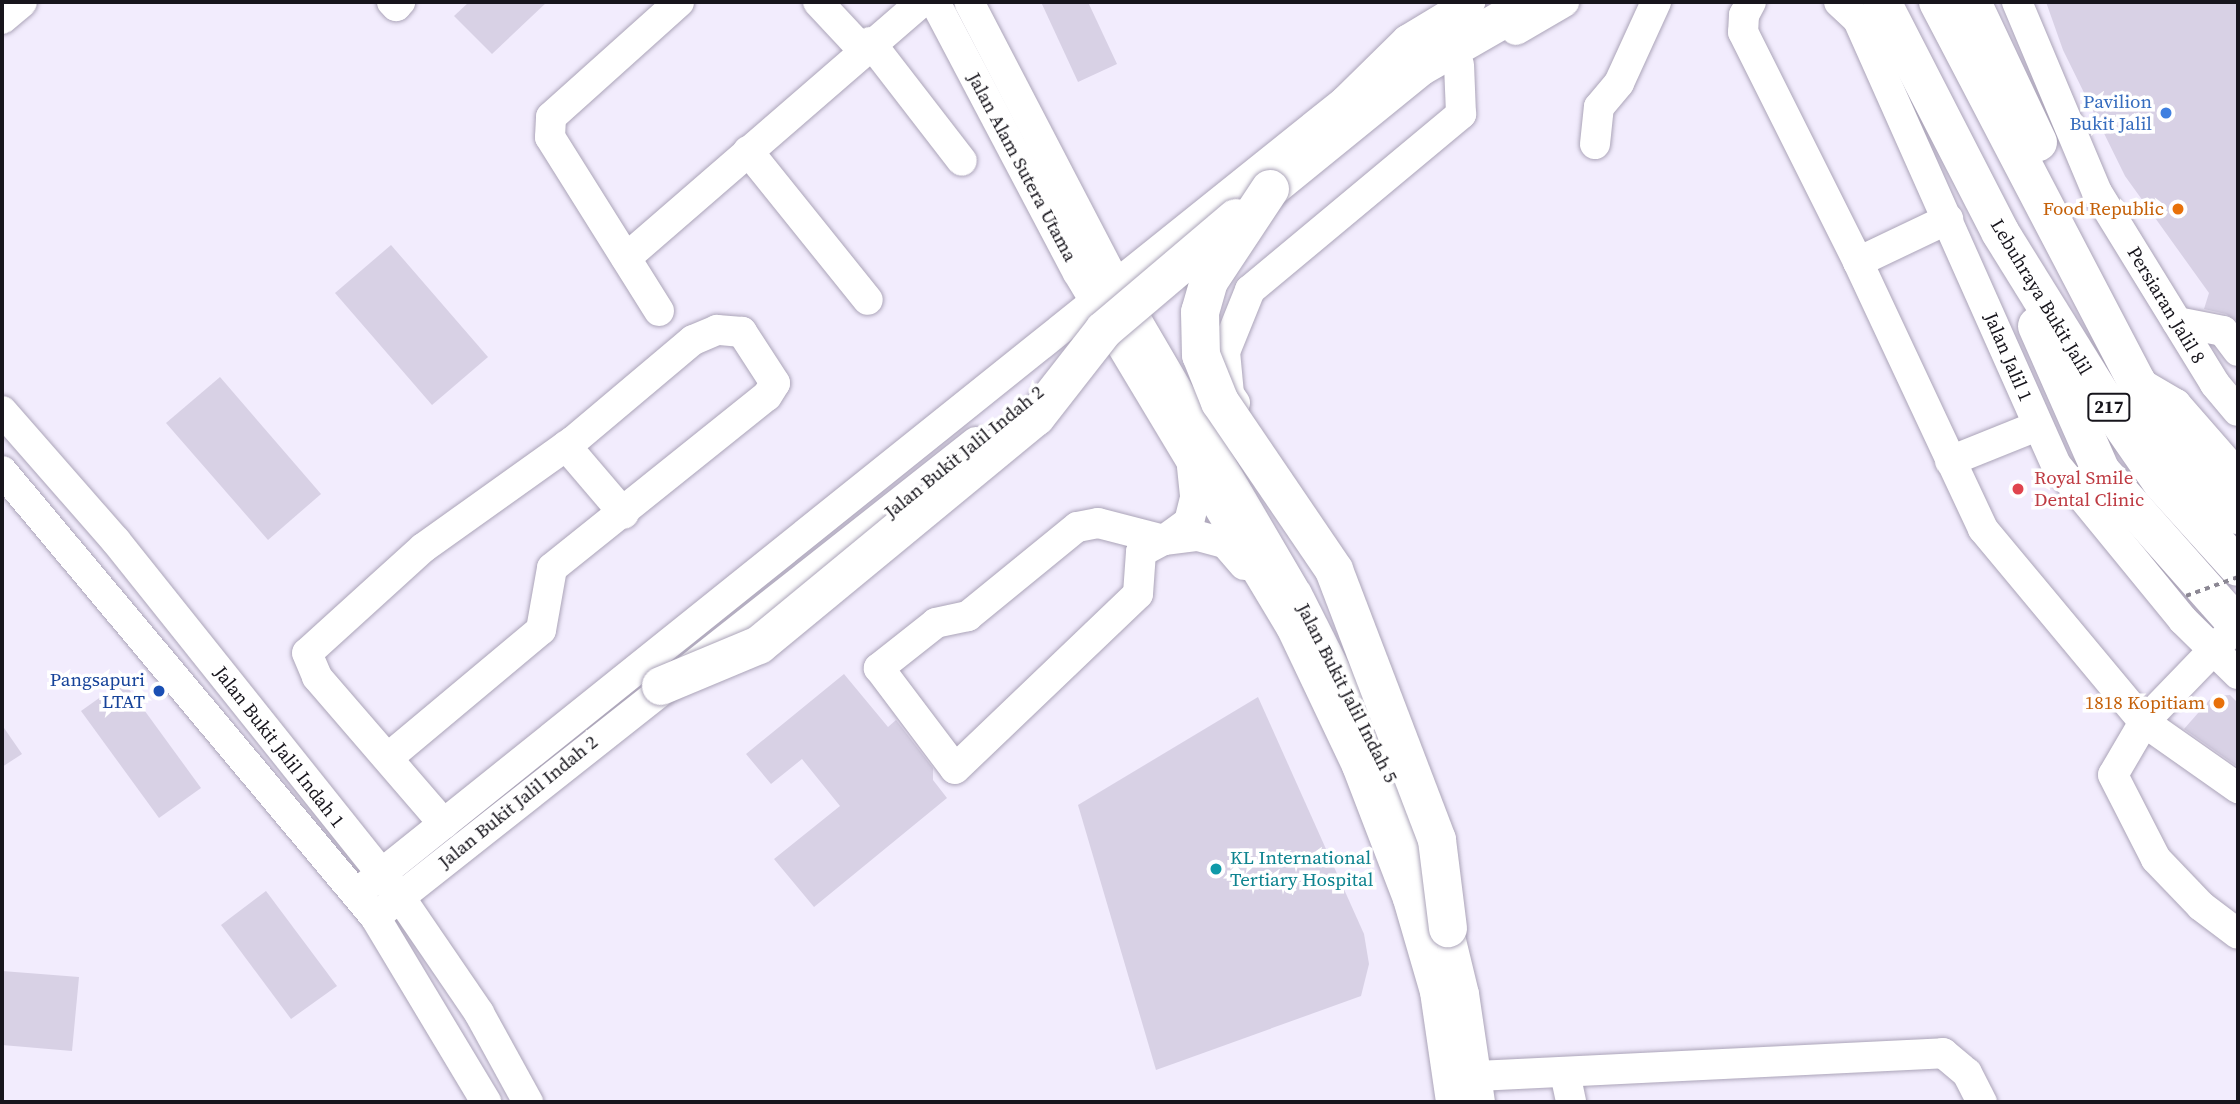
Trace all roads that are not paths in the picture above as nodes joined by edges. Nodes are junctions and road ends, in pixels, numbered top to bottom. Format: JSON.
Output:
{"nodes":[{"id":1,"x":22,"y":2,"type":"edge"},
{"id":2,"x":679,"y":2,"type":"edge"},
{"id":3,"x":818,"y":2,"type":"edge"},
{"id":4,"x":922,"y":2,"type":"edge"},
{"id":5,"x":935,"y":2,"type":"edge"},
{"id":6,"x":969,"y":2,"type":"edge"},
{"id":7,"x":1470,"y":2,"type":"edge"},
{"id":8,"x":1533,"y":2,"type":"edge"},
{"id":9,"x":1564,"y":2,"type":"edge"},
{"id":10,"x":1656,"y":2,"type":"edge"},
{"id":11,"x":1751,"y":2,"type":"edge"},
{"id":12,"x":1839,"y":2,"type":"edge"},
{"id":13,"x":1882,"y":2,"type":"edge"},
{"id":14,"x":1938,"y":2,"type":"edge"},
{"id":15,"x":1972,"y":2,"type":"edge"},
{"id":16,"x":2017,"y":2,"type":"edge"},
{"id":17,"x":2,"y":19,"type":"edge"},
{"id":18,"x":866,"y":46,"type":"junction"},
{"id":19,"x":993,"y":48,"type":"junction"},
{"id":20,"x":966,"y":59,"type":"junction"},
{"id":21,"x":1460,"y":65,"type":"junction"},
{"id":22,"x":1595,"y":144,"type":"dead end"},
{"id":23,"x":748,"y":151,"type":"junction"},
{"id":24,"x":961,"y":161,"type":"dead end"},
{"id":25,"x":1270,"y":189,"type":"junction"},
{"id":26,"x":1948,"y":219,"type":"junction"},
{"id":27,"x":2000,"y":232,"type":"junction"},
{"id":28,"x":626,"y":258,"type":"junction"},
{"id":29,"x":1858,"y":262,"type":"junction"},
{"id":30,"x":1104,"y":290,"type":"junction"},
{"id":31,"x":868,"y":300,"type":"dead end"},
{"id":32,"x":659,"y":311,"type":"dead end"},
{"id":33,"x":1124,"y":323,"type":"junction"},
{"id":34,"x":2177,"y":323,"type":"junction"},
{"id":35,"x":2238,"y":351,"type":"edge"},
{"id":36,"x":2136,"y":381,"type":"junction"},
{"id":37,"x":2,"y":411,"type":"edge"},
{"id":38,"x":2238,"y":411,"type":"edge"},
{"id":39,"x":2037,"y":426,"type":"junction"},
{"id":40,"x":566,"y":446,"type":"junction"},
{"id":41,"x":1950,"y":461,"type":"junction"},
{"id":42,"x":1192,"y":462,"type":"junction"},
{"id":43,"x":2,"y":471,"type":"edge"},
{"id":44,"x":2238,"y":475,"type":"edge"},
{"id":45,"x":624,"y":514,"type":"junction"},
{"id":46,"x":2238,"y":514,"type":"edge"},
{"id":47,"x":1164,"y":540,"type":"junction"},
{"id":48,"x":116,"y":541,"type":"junction"},
{"id":49,"x":1330,"y":550,"type":"dead end"},
{"id":50,"x":84,"y":566,"type":"junction"},
{"id":51,"x":2238,"y":567,"type":"edge"},
{"id":52,"x":1276,"y":602,"type":"junction"},
{"id":53,"x":2229,"y":634,"type":"edge"},
{"id":54,"x":2238,"y":674,"type":"edge"},
{"id":55,"x":661,"y":687,"type":"junction"},
{"id":56,"x":2144,"y":722,"type":"junction"},
{"id":57,"x":389,"y":757,"type":"junction"},
{"id":58,"x":2238,"y":788,"type":"edge"},
{"id":59,"x":444,"y":824,"type":"junction"},
{"id":60,"x":390,"y":886,"type":"junction"},
{"id":61,"x":356,"y":894,"type":"junction"},
{"id":62,"x":375,"y":917,"type":"junction"},
{"id":63,"x":1448,"y":928,"type":"junction"},
{"id":64,"x":2238,"y":934,"type":"edge"},
{"id":65,"x":1568,"y":1088,"type":"edge"},
{"id":66,"x":1478,"y":1089,"type":"edge"},
{"id":67,"x":486,"y":1102,"type":"edge"},
{"id":68,"x":528,"y":1102,"type":"edge"},
{"id":69,"x":1451,"y":1102,"type":"edge"},
{"id":70,"x":1982,"y":1102,"type":"edge"}],
"edges":[{"from":1,"to":17,"type":"street"},
{"from":2,"to":28,"type":"street"},
{"from":3,"to":18,"type":"street"},
{"from":4,"to":18,"type":"street"},
{"from":5,"to":20,"type":"street","name":"Jalan Alam Sutera Utama"},
{"from":6,"to":19,"type":"street","name":"Jalan Alam Sutera Utama"},
{"from":7,"to":30,"type":"street","name":"Jalan Bukit Jalil Indah 2"},
{"from":8,"to":25,"type":"highway"},
{"from":9,"to":21,"type":"street","name":"Jalan Bukit Jalil Indah 2"},
{"from":10,"to":22,"type":"street"},
{"from":11,"to":29,"type":"street"},
{"from":12,"to":26,"type":"street","name":"Jalan Jalil 1"},
{"from":13,"to":27,"type":"highway","name":"Lebuhraya Bukit Jalil","number":"217"},
{"from":14,"to":36,"type":"highway","name":"Lebuhraya Bukit Jalil","number":"217"},
{"from":15,"to":36,"type":"highway"},
{"from":16,"to":34,"type":"street","name":"Persiaran Jalil 8"},
{"from":18,"to":23,"type":"street"},
{"from":18,"to":24,"type":"street"},
{"from":19,"to":20,"type":"street"},
{"from":19,"to":30,"type":"street","name":"Jalan Alam Sutera Utama"},
{"from":20,"to":30,"type":"street","name":"Jalan Alam Sutera Utama"},
{"from":21,"to":33,"type":"street","name":"Jalan Bukit Jalil Indah 2"},
{"from":21,"to":49,"type":"street"},
{"from":23,"to":28,"type":"street"},
{"from":23,"to":31,"type":"street"},
{"from":25,"to":55,"type":"highway","bridge":true},
{"from":25,"to":63,"type":"highway","bridge":true},
{"from":26,"to":29,"type":"street"},
{"from":26,"to":39,"type":"street","name":"Jalan Jalil 1"},
{"from":27,"to":51,"type":"highway","name":"Lebuhraya Bukit Jalil","number":"217"},
{"from":27,"to":53,"type":"highway"},
{"from":28,"to":32,"type":"street"},
{"from":29,"to":41,"type":"street"},
{"from":30,"to":33,"type":"street","name":"Jalan Alam Sutera Utama"},
{"from":30,"to":59,"type":"street","name":"Jalan Bukit Jalil Indah 2"},
{"from":33,"to":42,"type":"street","name":"Jalan Bukit Jalil Indah 5"},
{"from":33,"to":55,"type":"street","name":"Jalan Bukit Jalil Indah 2"},
{"from":33,"to":63,"type":"street","name":"Jalan Bukit Jalil Indah 5"},
{"from":34,"to":35,"type":"street"},
{"from":34,"to":38,"type":"street","name":"Persiaran Jalil 8"},
{"from":36,"to":44,"type":"street"},
{"from":36,"to":46,"type":"highway","name":"Lebuhraya Bukit Jalil","number":"217"},
{"from":37,"to":48,"type":"street","name":"Jalan Bukit Jalil Indah 1"},
{"from":39,"to":41,"type":"street"},
{"from":39,"to":53,"type":"street","name":"Jalan Jalil 1"},
{"from":40,"to":45,"type":"street"},
{"from":40,"to":45,"type":"street"},
{"from":40,"to":57,"type":"street"},
{"from":41,"to":56,"type":"street"},
{"from":42,"to":47,"type":"street"},
{"from":42,"to":52,"type":"street","name":"Jalan Bukit Jalil Indah 5"},
{"from":43,"to":50,"type":"street","name":"Jalan Bukit Jalil Indah 1"},
{"from":45,"to":57,"type":"street"},
{"from":47,"to":47,"type":"street"},
{"from":47,"to":52,"type":"street"},
{"from":48,"to":50,"type":"street"},
{"from":48,"to":60,"type":"street","name":"Jalan Bukit Jalil Indah 1"},
{"from":50,"to":61,"type":"street","name":"Jalan Bukit Jalil Indah 1"},
{"from":52,"to":69,"type":"street","name":"Jalan Bukit Jalil Indah 5"},
{"from":53,"to":54,"type":"street","name":"Jalan Jalil 1"},
{"from":53,"to":56,"type":"street"},
{"from":55,"to":60,"type":"street","name":"Jalan Bukit Jalil Indah 2"},
{"from":56,"to":58,"type":"street"},
{"from":56,"to":64,"type":"street"},
{"from":57,"to":59,"type":"street"},
{"from":59,"to":60,"type":"street","name":"Jalan Bukit Jalil Indah 2"},
{"from":60,"to":61,"type":"street","name":"Jalan Bukit Jalil Indah 2"},
{"from":60,"to":62,"type":"street","name":"Jalan Bukit Jalil Indah 2"},
{"from":60,"to":68,"type":"street","name":"Jalan Bukit Jalil Indah 1"},
{"from":61,"to":62,"type":"street","name":"Jalan Bukit Jalil Indah 1"},
{"from":62,"to":67,"type":"street","name":"Jalan Bukit Jalil Indah 1"},
{"from":63,"to":66,"type":"street","name":"Jalan Bukit Jalil Indah 5"},
{"from":65,"to":66,"type":"street"},
{"from":65,"to":70,"type":"street"}]}
